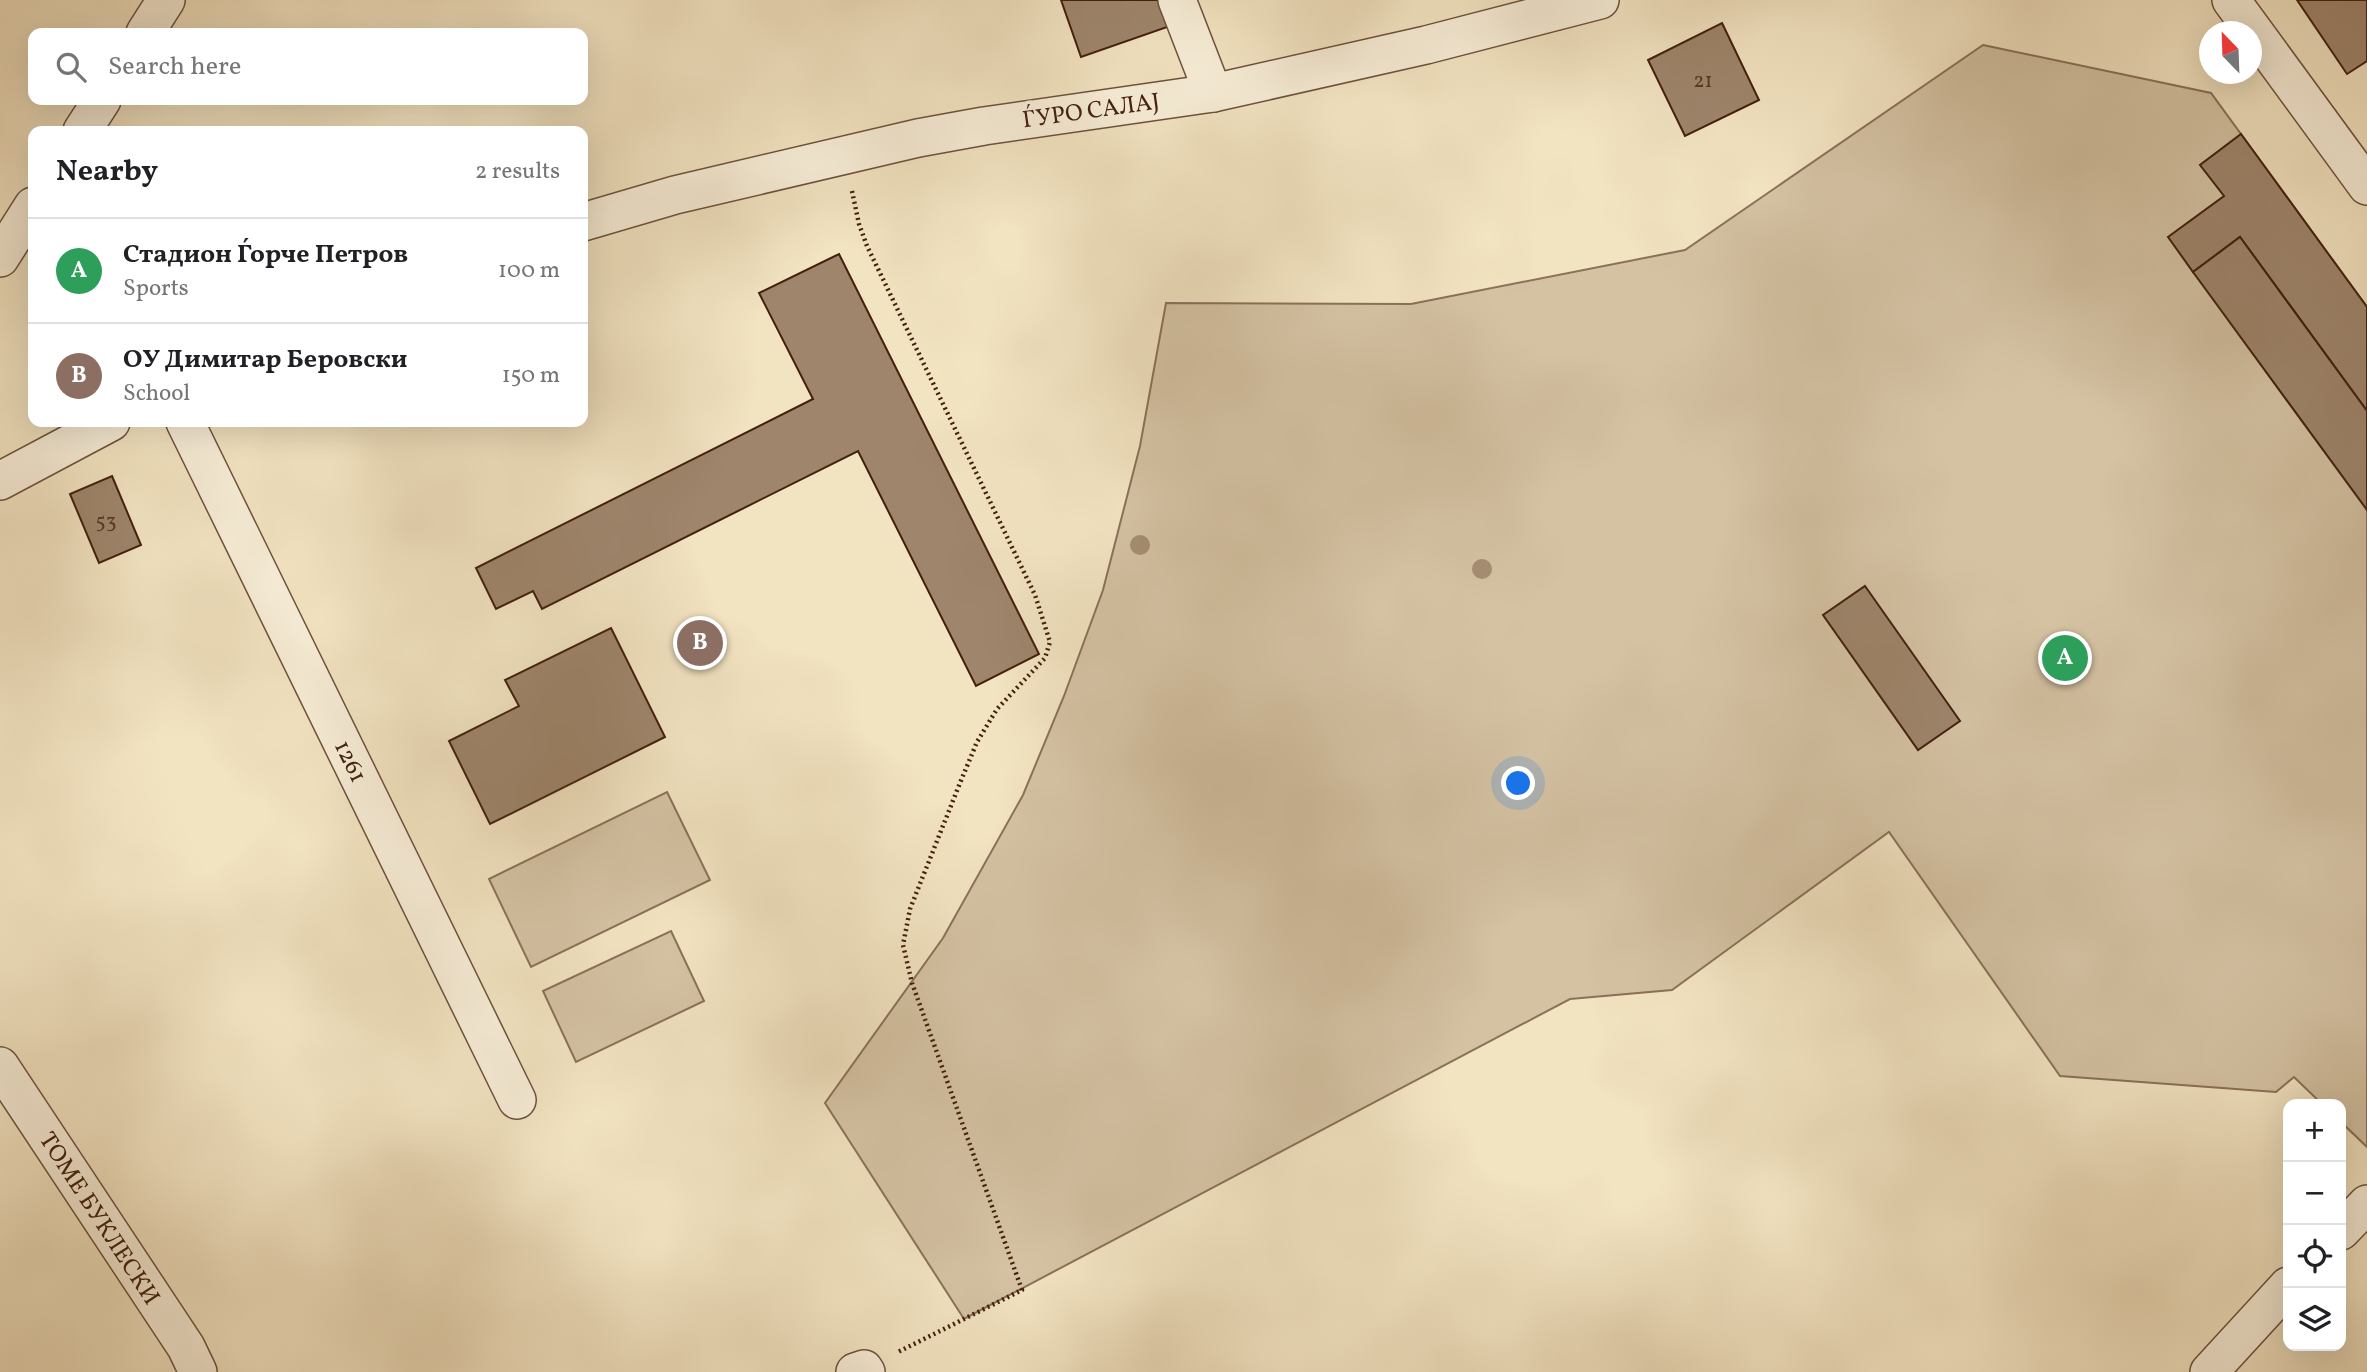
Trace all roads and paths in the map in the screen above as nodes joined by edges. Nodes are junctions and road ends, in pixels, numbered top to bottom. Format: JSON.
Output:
{"nodes":[{"id":1,"x":166,"y":0,"type":"edge"},
{"id":2,"x":1177,"y":0,"type":"edge"},
{"id":3,"x":1600,"y":0,"type":"edge"},
{"id":4,"x":2231,"y":0,"type":"edge"},
{"id":5,"x":148,"y":28,"type":"edge"},
{"id":6,"x":1213,"y":93,"type":"junction"},
{"id":7,"x":99,"y":105,"type":"edge"},
{"id":8,"x":85,"y":126,"type":"edge"},
{"id":9,"x":845,"y":154,"type":"junction"},
{"id":10,"x":2367,"y":186,"type":"edge"},
{"id":11,"x":28,"y":214,"type":"edge"},
{"id":12,"x":588,"y":221,"type":"edge"},
{"id":13,"x":0,"y":258,"type":"edge"},
{"id":14,"x":102,"y":427,"type":"edge"},
{"id":15,"x":187,"y":427,"type":"edge"},
{"id":16,"x":0,"y":481,"type":"edge"},
{"id":17,"x":0,"y":1066,"type":"edge"},
{"id":18,"x":517,"y":1100,"type":"dead end"},
{"id":19,"x":2367,"y":1204,"type":"edge"},
{"id":20,"x":2346,"y":1226,"type":"edge"},
{"id":21,"x":2286,"y":1288,"type":"edge"},
{"id":22,"x":862,"y":1371,"type":"edge"},
{"id":23,"x":198,"y":1372,"type":"edge"},
{"id":24,"x":2209,"y":1372,"type":"edge"}],
"edges":[{"from":1,"to":5,"type":"street"},
{"from":2,"to":6,"type":"street"},
{"from":3,"to":6,"type":"street","name":"ЃУРО САЛАЈ"},
{"from":4,"to":10,"type":"street"},
{"from":6,"to":9,"type":"street","name":"ЃУРО САЛАЈ"},
{"from":7,"to":8,"type":"street"},
{"from":9,"to":12,"type":"street","name":"ЃУРО САЛАЈ"},
{"from":9,"to":22,"type":"path"},
{"from":11,"to":13,"type":"street"},
{"from":14,"to":16,"type":"street"},
{"from":15,"to":18,"type":"street","name":"1261"},
{"from":17,"to":23,"type":"street","name":"ТОМЕ БУКЛЕСКИ"},
{"from":19,"to":20,"type":"street"},
{"from":21,"to":24,"type":"street"}]}
